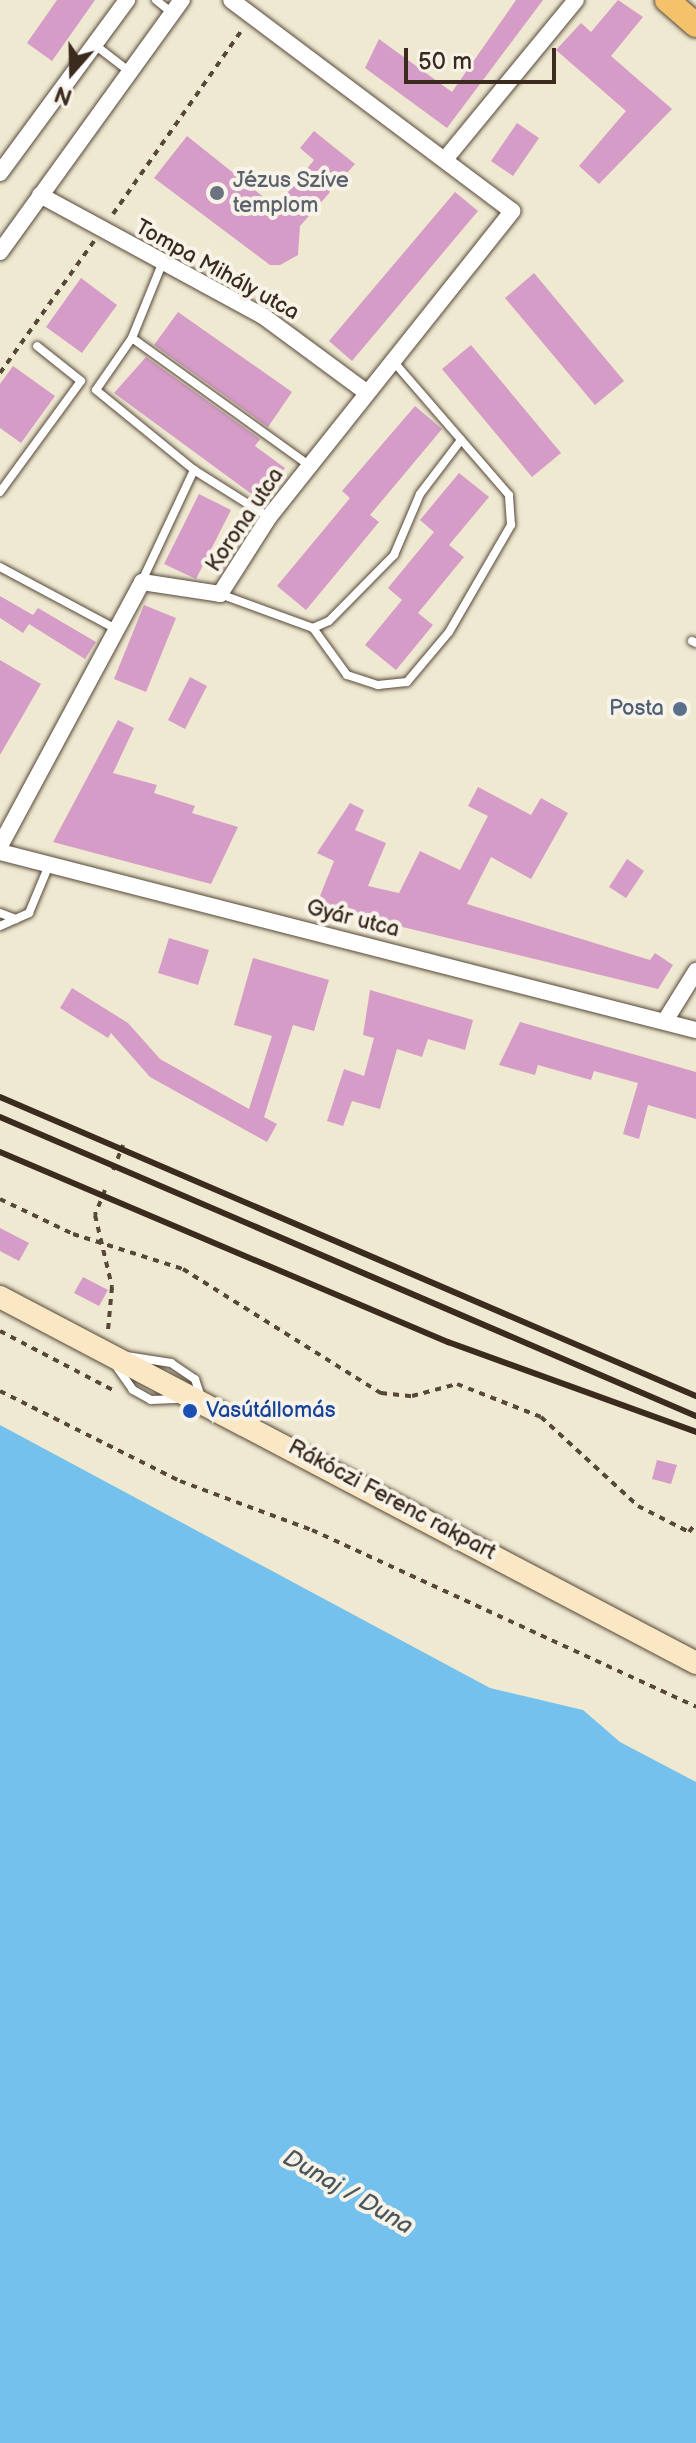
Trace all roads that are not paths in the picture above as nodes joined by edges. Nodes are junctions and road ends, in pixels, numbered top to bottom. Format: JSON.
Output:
{"nodes":[{"id":1,"x":127,"y":0,"type":"edge"},
{"id":2,"x":156,"y":0,"type":"edge"},
{"id":3,"x":231,"y":0,"type":"edge"},
{"id":4,"x":576,"y":0,"type":"edge"},
{"id":5,"x":667,"y":0,"type":"edge"},
{"id":6,"x":177,"y":7,"type":"edge"},
{"id":7,"x":696,"y":25,"type":"edge"},
{"id":8,"x":94,"y":44,"type":"junction"},
{"id":9,"x":130,"y":72,"type":"junction"},
{"id":10,"x":447,"y":157,"type":"junction"},
{"id":11,"x":1,"y":170,"type":"edge"},
{"id":12,"x":40,"y":195,"type":"junction"},
{"id":13,"x":0,"y":252,"type":"edge"},
{"id":14,"x":162,"y":264,"type":"junction"},
{"id":15,"x":132,"y":338,"type":"junction"},
{"id":16,"x":37,"y":346,"type":"dead end"},
{"id":17,"x":392,"y":361,"type":"junction"},
{"id":18,"x":81,"y":381,"type":"junction"},
{"id":19,"x":96,"y":390,"type":"junction"},
{"id":20,"x":366,"y":392,"type":"junction"},
{"id":21,"x":461,"y":440,"type":"junction"},
{"id":22,"x":309,"y":465,"type":"junction"},
{"id":23,"x":194,"y":470,"type":"junction"},
{"id":24,"x":0,"y":492,"type":"edge"},
{"id":25,"x":269,"y":517,"type":"junction"},
{"id":26,"x":0,"y":567,"type":"edge"},
{"id":27,"x":142,"y":582,"type":"junction"},
{"id":28,"x":220,"y":594,"type":"junction"},
{"id":29,"x":313,"y":628,"type":"junction"},
{"id":30,"x":117,"y":629,"type":"junction"},
{"id":31,"x":0,"y":849,"type":"edge"},
{"id":32,"x":49,"y":864,"type":"junction"},
{"id":33,"x":0,"y":913,"type":"edge"},
{"id":34,"x":16,"y":919,"type":"junction"},
{"id":35,"x":0,"y":926,"type":"edge"},
{"id":36,"x":696,"y":971,"type":"edge"},
{"id":37,"x":665,"y":1021,"type":"junction"},
{"id":38,"x":696,"y":1030,"type":"edge"},
{"id":39,"x":0,"y":1297,"type":"edge"},
{"id":40,"x":107,"y":1353,"type":"junction"},
{"id":41,"x":201,"y":1398,"type":"junction"},
{"id":42,"x":696,"y":1663,"type":"edge"}],
"edges":[{"from":1,"to":8,"type":"street"},
{"from":2,"to":6,"type":"lane"},
{"from":3,"to":10,"type":"street"},
{"from":4,"to":10,"type":"street"},
{"from":5,"to":7,"type":"main road"},
{"from":6,"to":9,"type":"street"},
{"from":8,"to":9,"type":"lane"},
{"from":8,"to":11,"type":"street"},
{"from":9,"to":12,"type":"street"},
{"from":10,"to":17,"type":"street","name":"Korona utca"},
{"from":12,"to":13,"type":"street"},
{"from":12,"to":14,"type":"street","name":"Tompa Mihály utca"},
{"from":14,"to":15,"type":"lane"},
{"from":14,"to":20,"type":"street","name":"Tompa Mihály utca"},
{"from":15,"to":19,"type":"lane"},
{"from":15,"to":22,"type":"lane"},
{"from":16,"to":18,"type":"lane"},
{"from":17,"to":20,"type":"street","name":"Korona utca"},
{"from":17,"to":21,"type":"lane"},
{"from":18,"to":19,"type":"lane"},
{"from":18,"to":24,"type":"lane"},
{"from":19,"to":23,"type":"lane"},
{"from":20,"to":22,"type":"street","name":"Korona utca"},
{"from":21,"to":29,"type":"lane"},
{"from":21,"to":29,"type":"lane"},
{"from":22,"to":25,"type":"street","name":"Korona utca"},
{"from":23,"to":25,"type":"lane"},
{"from":23,"to":27,"type":"lane"},
{"from":25,"to":28,"type":"street","name":"Korona utca"},
{"from":26,"to":30,"type":"lane"},
{"from":27,"to":28,"type":"street","name":"Korona utca"},
{"from":27,"to":30,"type":"street"},
{"from":28,"to":29,"type":"lane"},
{"from":30,"to":31,"type":"street"},
{"from":31,"to":32,"type":"street","name":"Gyár utca"},
{"from":32,"to":34,"type":"lane"},
{"from":32,"to":37,"type":"street","name":"Gyár utca"},
{"from":33,"to":34,"type":"lane"},
{"from":34,"to":35,"type":"lane"},
{"from":36,"to":37,"type":"street"},
{"from":37,"to":38,"type":"street","name":"Gyár utca"},
{"from":39,"to":40,"type":"street","name":"Rákóczi Ferenc rakpart"},
{"from":40,"to":41,"type":"street","name":"Rákóczi Ferenc rakpart"},
{"from":40,"to":41,"type":"lane"},
{"from":41,"to":42,"type":"street","name":"Rákóczi Ferenc rakpart"}]}
